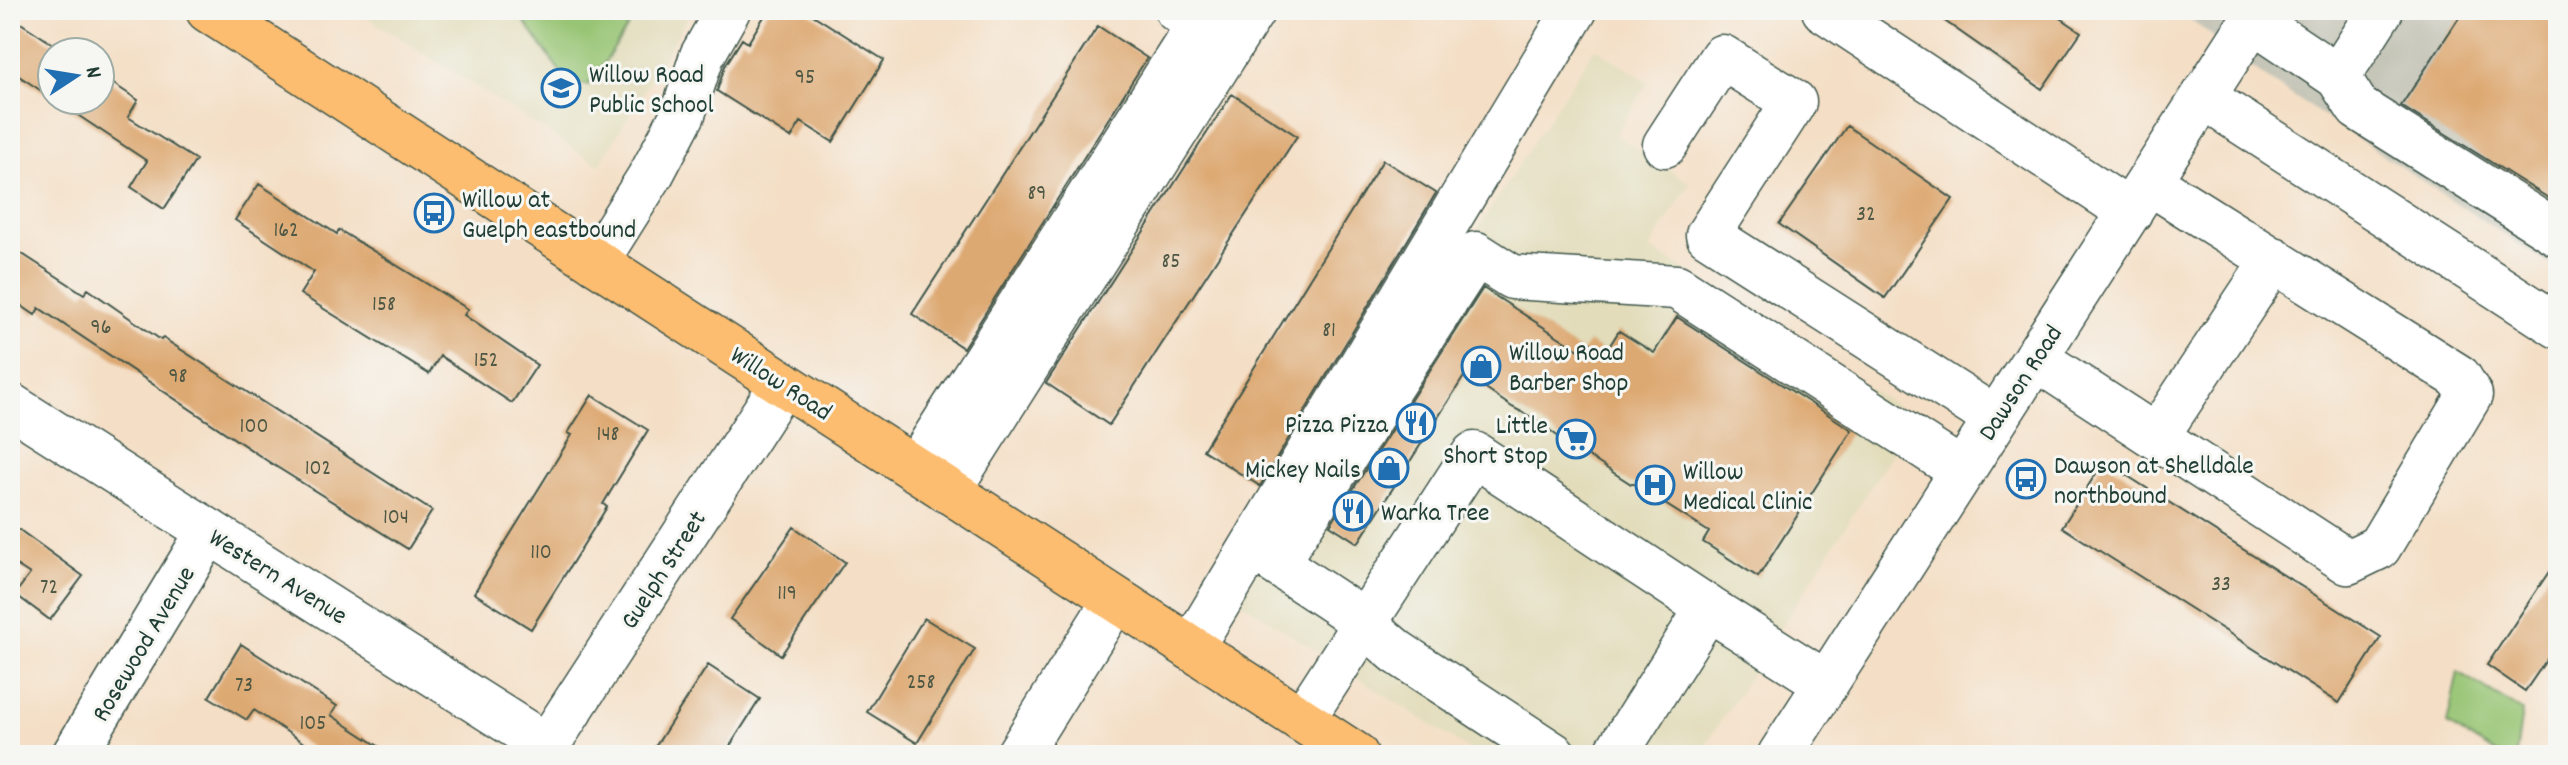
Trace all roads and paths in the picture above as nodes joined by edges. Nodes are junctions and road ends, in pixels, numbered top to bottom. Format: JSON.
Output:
{"nodes":[{"id":1,"x":208,"y":10,"type":"edge"},
{"id":2,"x":728,"y":10,"type":"edge"},
{"id":3,"x":1177,"y":10,"type":"edge"},
{"id":4,"x":1253,"y":10,"type":"edge"},
{"id":5,"x":1575,"y":10,"type":"edge"},
{"id":6,"x":1824,"y":10,"type":"edge"},
{"id":7,"x":2381,"y":10,"type":"edge"},
{"id":8,"x":2256,"y":15,"type":"edge"},
{"id":9,"x":2338,"y":77,"type":"junction"},
{"id":10,"x":2203,"y":97,"type":"junction"},
{"id":11,"x":1665,"y":145,"type":"dead end"},
{"id":12,"x":2140,"y":197,"type":"junction"},
{"id":13,"x":2558,"y":234,"type":"edge"},
{"id":14,"x":2274,"y":259,"type":"junction"},
{"id":15,"x":596,"y":262,"type":"junction"},
{"id":16,"x":2558,"y":326,"type":"edge"},
{"id":17,"x":2035,"y":358,"type":"junction"},
{"id":18,"x":783,"y":383,"type":"junction"},
{"id":19,"x":10,"y":405,"type":"edge"},
{"id":20,"x":1996,"y":419,"type":"junction"},
{"id":21,"x":2156,"y":437,"type":"junction"},
{"id":22,"x":1962,"y":471,"type":"junction"},
{"id":23,"x":932,"y":480,"type":"junction"},
{"id":24,"x":209,"y":531,"type":"junction"},
{"id":25,"x":1115,"y":600,"type":"junction"},
{"id":26,"x":1708,"y":608,"type":"junction"},
{"id":27,"x":1364,"y":624,"type":"junction"},
{"id":28,"x":1191,"y":648,"type":"junction"},
{"id":29,"x":1826,"y":683,"type":"junction"},
{"id":30,"x":1302,"y":720,"type":"junction"},
{"id":31,"x":544,"y":750,"type":"edge"},
{"id":32,"x":74,"y":755,"type":"edge"},
{"id":33,"x":1018,"y":755,"type":"edge"},
{"id":34,"x":1356,"y":755,"type":"edge"},
{"id":35,"x":1554,"y":755,"type":"edge"},
{"id":36,"x":1615,"y":755,"type":"edge"},
{"id":37,"x":1780,"y":755,"type":"edge"}],
"edges":[{"from":1,"to":15,"type":"main road","name":"Willow Road"},
{"from":2,"to":15,"type":"street"},
{"from":3,"to":23,"type":"street"},
{"from":4,"to":23,"type":"street"},
{"from":5,"to":28,"type":"street"},
{"from":6,"to":12,"type":"street"},
{"from":7,"to":9,"type":"street"},
{"from":8,"to":9,"type":"street"},
{"from":8,"to":10,"type":"street","name":"Dawson Road"},
{"from":9,"to":13,"type":"street"},
{"from":10,"to":12,"type":"street","name":"Dawson Road"},
{"from":10,"to":16,"type":"street"},
{"from":11,"to":20,"type":"street"},
{"from":12,"to":14,"type":"street"},
{"from":12,"to":17,"type":"street","name":"Dawson Road"},
{"from":14,"to":21,"type":"street"},
{"from":14,"to":21,"type":"street"},
{"from":15,"to":18,"type":"main road","name":"Willow Road"},
{"from":17,"to":20,"type":"street","name":"Dawson Road"},
{"from":17,"to":21,"type":"street"},
{"from":18,"to":23,"type":"main road","name":"Willow Road"},
{"from":18,"to":31,"type":"street","name":"Guelph Street"},
{"from":19,"to":24,"type":"street","name":"Western Avenue"},
{"from":20,"to":22,"type":"street","name":"Dawson Road"},
{"from":22,"to":27,"type":"street"},
{"from":22,"to":29,"type":"street","name":"Dawson Road"},
{"from":23,"to":25,"type":"main road","name":"Willow Road"},
{"from":24,"to":31,"type":"street","name":"Western Avenue"},
{"from":24,"to":32,"type":"street","name":"Rosewood Avenue"},
{"from":25,"to":28,"type":"main road","name":"Willow Road"},
{"from":25,"to":33,"type":"street"},
{"from":26,"to":27,"type":"street"},
{"from":26,"to":29,"type":"street"},
{"from":26,"to":36,"type":"street"},
{"from":27,"to":30,"type":"street"},
{"from":27,"to":35,"type":"street"},
{"from":28,"to":30,"type":"main road","name":"Willow Road"},
{"from":29,"to":37,"type":"street","name":"Dawson Road"},
{"from":30,"to":34,"type":"main road","name":"Willow Road"}]}
